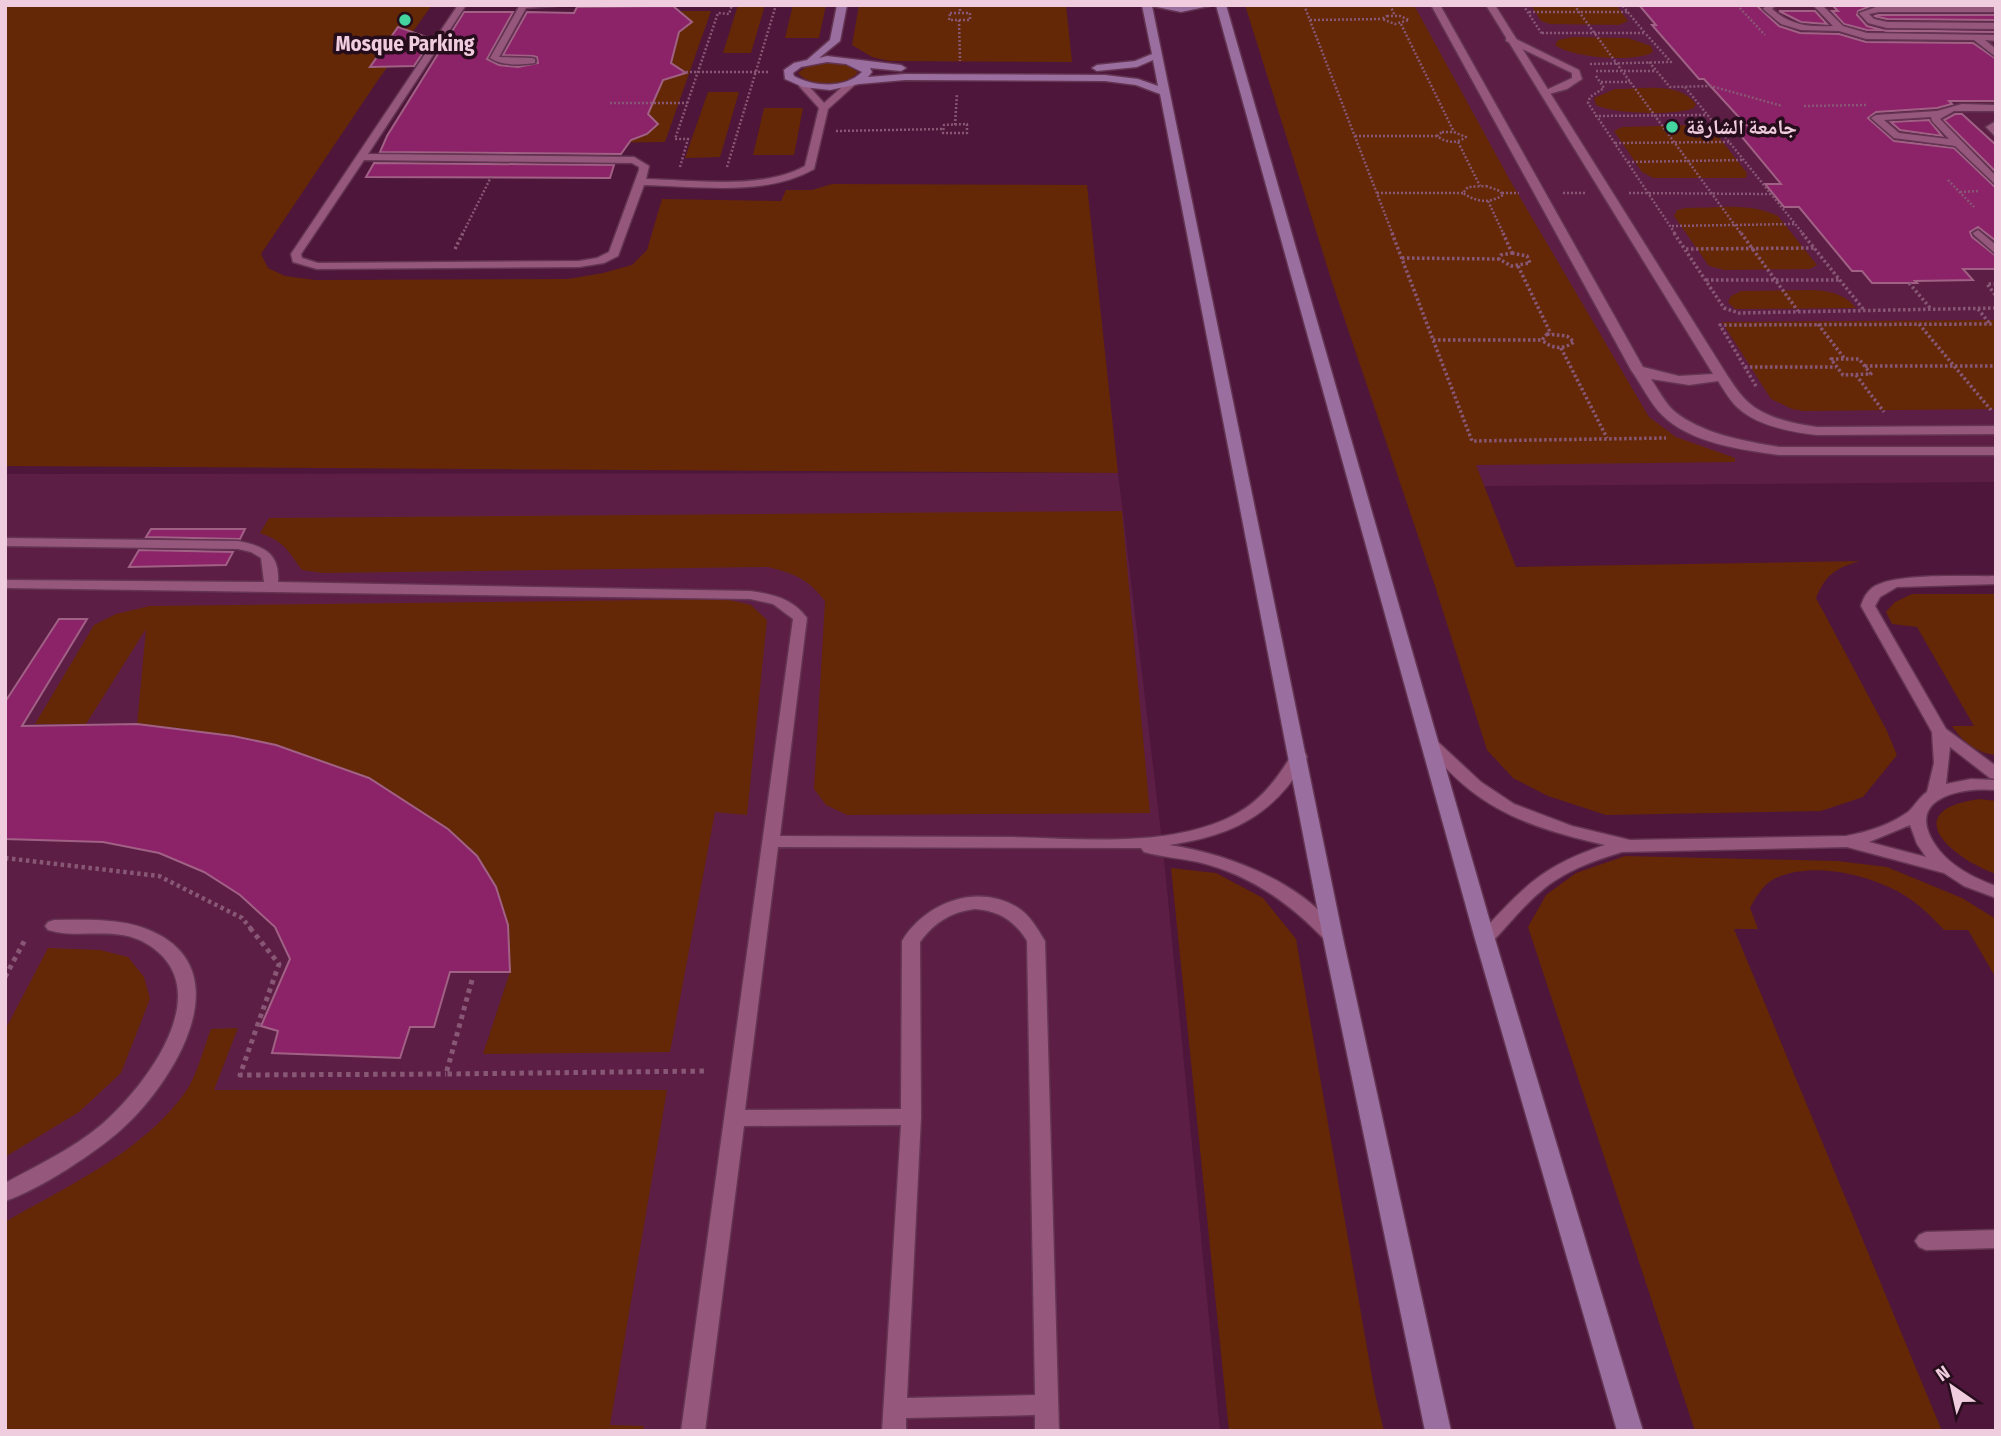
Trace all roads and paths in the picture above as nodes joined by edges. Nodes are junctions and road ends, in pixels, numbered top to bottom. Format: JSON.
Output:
{"nodes":[{"id":1,"x":462,"y":5,"type":"edge"},
{"id":2,"x":524,"y":5,"type":"edge"},
{"id":3,"x":564,"y":5,"type":"edge"},
{"id":4,"x":732,"y":5,"type":"edge"},
{"id":5,"x":776,"y":5,"type":"edge"},
{"id":6,"x":842,"y":5,"type":"edge"},
{"id":7,"x":960,"y":5,"type":"edge"},
{"id":8,"x":1147,"y":5,"type":"edge"},
{"id":9,"x":1156,"y":5,"type":"edge"},
{"id":10,"x":1210,"y":5,"type":"edge"},
{"id":11,"x":1221,"y":5,"type":"edge"},
{"id":12,"x":1304,"y":5,"type":"edge"},
{"id":13,"x":1390,"y":5,"type":"edge"},
{"id":14,"x":1435,"y":5,"type":"edge"},
{"id":15,"x":1490,"y":5,"type":"edge"},
{"id":16,"x":1523,"y":5,"type":"edge"},
{"id":17,"x":1574,"y":5,"type":"edge"},
{"id":18,"x":1622,"y":5,"type":"edge"},
{"id":19,"x":1772,"y":5,"type":"edge"},
{"id":20,"x":1817,"y":5,"type":"edge"},
{"id":21,"x":1854,"y":5,"type":"edge"},
{"id":22,"x":1996,"y":9,"type":"edge"},
{"id":23,"x":1528,"y":12,"type":"junction"},
{"id":24,"x":1579,"y":12,"type":"junction"},
{"id":25,"x":1628,"y":12,"type":"junction"},
{"id":26,"x":960,"y":13,"type":"junction"},
{"id":27,"x":1863,"y":13,"type":"junction"},
{"id":28,"x":1395,"y":16,"type":"junction"},
{"id":29,"x":1382,"y":19,"type":"junction"},
{"id":30,"x":1310,"y":20,"type":"junction"},
{"id":31,"x":1401,"y":24,"type":"junction"},
{"id":32,"x":1996,"y":26,"type":"edge"},
{"id":33,"x":1840,"y":28,"type":"junction"},
{"id":34,"x":1542,"y":33,"type":"junction"},
{"id":35,"x":1594,"y":33,"type":"junction"},
{"id":36,"x":1645,"y":33,"type":"junction"},
{"id":37,"x":1977,"y":38,"type":"junction"},
{"id":38,"x":1996,"y":38,"type":"edge"},
{"id":39,"x":1509,"y":39,"type":"junction"},
{"id":40,"x":1547,"y":40,"type":"dead end"},
{"id":41,"x":835,"y":41,"type":"junction"},
{"id":42,"x":1996,"y":54,"type":"edge"},
{"id":43,"x":1157,"y":55,"type":"junction"},
{"id":44,"x":532,"y":61,"type":"dead end"},
{"id":45,"x":1584,"y":61,"type":"dead end"},
{"id":46,"x":806,"y":62,"type":"junction"},
{"id":47,"x":1649,"y":62,"type":"junction"},
{"id":48,"x":858,"y":63,"type":"junction"},
{"id":49,"x":1616,"y":63,"type":"junction"},
{"id":50,"x":1595,"y":64,"type":"dead end"},
{"id":51,"x":682,"y":72,"type":"dead end"},
{"id":52,"x":698,"y":72,"type":"junction"},
{"id":53,"x":756,"y":72,"type":"junction"},
{"id":54,"x":788,"y":72,"type":"junction"},
{"id":55,"x":1034,"y":73,"type":"junction"},
{"id":56,"x":855,"y":82,"type":"junction"},
{"id":57,"x":1600,"y":82,"type":"junction"},
{"id":58,"x":1630,"y":82,"type":"junction"},
{"id":59,"x":802,"y":84,"type":"junction"},
{"id":60,"x":1685,"y":87,"type":"junction"},
{"id":61,"x":1166,"y":93,"type":"junction"},
{"id":62,"x":1545,"y":94,"type":"junction"},
{"id":63,"x":610,"y":103,"type":"dead end"},
{"id":64,"x":687,"y":103,"type":"junction"},
{"id":65,"x":1782,"y":106,"type":"dead end"},
{"id":66,"x":824,"y":108,"type":"junction"},
{"id":67,"x":1996,"y":108,"type":"edge"},
{"id":68,"x":1937,"y":114,"type":"junction"},
{"id":69,"x":1708,"y":115,"type":"junction"},
{"id":70,"x":1595,"y":116,"type":"junction"},
{"id":71,"x":1655,"y":116,"type":"junction"},
{"id":72,"x":1906,"y":116,"type":"junction"},
{"id":73,"x":1996,"y":124,"type":"edge"},
{"id":74,"x":943,"y":129,"type":"junction"},
{"id":75,"x":818,"y":131,"type":"junction"},
{"id":76,"x":1454,"y":132,"type":"junction"},
{"id":77,"x":1996,"y":134,"type":"edge"},
{"id":78,"x":1437,"y":135,"type":"junction"},
{"id":79,"x":1355,"y":136,"type":"junction"},
{"id":80,"x":1458,"y":142,"type":"junction"},
{"id":81,"x":1730,"y":142,"type":"junction"},
{"id":82,"x":1614,"y":143,"type":"junction"},
{"id":83,"x":1674,"y":143,"type":"junction"},
{"id":84,"x":1958,"y":143,"type":"junction"},
{"id":85,"x":1932,"y":144,"type":"junction"},
{"id":86,"x":362,"y":158,"type":"junction"},
{"id":87,"x":501,"y":158,"type":"junction"},
{"id":88,"x":1744,"y":160,"type":"junction"},
{"id":89,"x":1688,"y":161,"type":"junction"},
{"id":90,"x":1627,"y":162,"type":"junction"},
{"id":91,"x":691,"y":167,"type":"dead end"},
{"id":92,"x":715,"y":167,"type":"dead end"},
{"id":93,"x":1948,"y":180,"type":"dead end"},
{"id":94,"x":641,"y":182,"type":"junction"},
{"id":95,"x":1996,"y":182,"type":"edge"},
{"id":96,"x":1480,"y":186,"type":"junction"},
{"id":97,"x":1377,"y":193,"type":"junction"},
{"id":98,"x":1463,"y":193,"type":"junction"},
{"id":99,"x":1502,"y":193,"type":"junction"},
{"id":100,"x":1539,"y":193,"type":"junction"},
{"id":101,"x":1608,"y":193,"type":"junction"},
{"id":102,"x":1649,"y":194,"type":"junction"},
{"id":103,"x":1712,"y":194,"type":"junction"},
{"id":104,"x":1771,"y":194,"type":"junction"},
{"id":105,"x":1488,"y":201,"type":"junction"},
{"id":106,"x":1974,"y":207,"type":"dead end"},
{"id":107,"x":1795,"y":224,"type":"junction"},
{"id":108,"x":1735,"y":225,"type":"junction"},
{"id":109,"x":1671,"y":226,"type":"junction"},
{"id":110,"x":1978,"y":233,"type":"dead end"},
{"id":111,"x":1752,"y":248,"type":"junction"},
{"id":112,"x":1815,"y":248,"type":"junction"},
{"id":113,"x":1685,"y":249,"type":"junction"},
{"id":114,"x":1996,"y":251,"type":"edge"},
{"id":115,"x":1511,"y":253,"type":"junction"},
{"id":116,"x":1402,"y":258,"type":"junction"},
{"id":117,"x":1499,"y":259,"type":"junction"},
{"id":118,"x":447,"y":265,"type":"junction"},
{"id":119,"x":1518,"y":266,"type":"junction"},
{"id":120,"x":1705,"y":280,"type":"junction"},
{"id":121,"x":1775,"y":280,"type":"junction"},
{"id":122,"x":1840,"y":280,"type":"junction"},
{"id":123,"x":1909,"y":283,"type":"dead end"},
{"id":124,"x":1996,"y":284,"type":"edge"},
{"id":125,"x":1996,"y":296,"type":"edge"},
{"id":126,"x":1977,"y":308,"type":"junction"},
{"id":127,"x":1996,"y":308,"type":"edge"},
{"id":128,"x":1931,"y":309,"type":"junction"},
{"id":129,"x":1864,"y":310,"type":"junction"},
{"id":130,"x":1798,"y":312,"type":"junction"},
{"id":131,"x":1818,"y":324,"type":"junction"},
{"id":132,"x":1919,"y":324,"type":"junction"},
{"id":133,"x":1990,"y":324,"type":"junction"},
{"id":134,"x":1996,"y":324,"type":"edge"},
{"id":135,"x":1551,"y":334,"type":"junction"},
{"id":136,"x":1433,"y":340,"type":"junction"},
{"id":137,"x":1542,"y":340,"type":"junction"},
{"id":138,"x":1561,"y":348,"type":"junction"},
{"id":139,"x":1844,"y":359,"type":"junction"},
{"id":140,"x":1865,"y":366,"type":"junction"},
{"id":141,"x":1954,"y":366,"type":"junction"},
{"id":142,"x":1996,"y":366,"type":"edge"},
{"id":143,"x":1745,"y":367,"type":"junction"},
{"id":144,"x":1837,"y":367,"type":"junction"},
{"id":145,"x":1638,"y":370,"type":"junction"},
{"id":146,"x":1856,"y":375,"type":"junction"},
{"id":147,"x":1721,"y":376,"type":"junction"},
{"id":148,"x":1760,"y":393,"type":"dead end"},
{"id":149,"x":1979,"y":412,"type":"dead end"},
{"id":150,"x":1872,"y":413,"type":"dead end"},
{"id":151,"x":1994,"y":414,"type":"edge"},
{"id":152,"x":1996,"y":430,"type":"edge"},
{"id":153,"x":1703,"y":433,"type":"junction"},
{"id":154,"x":1607,"y":438,"type":"junction"},
{"id":155,"x":1996,"y":451,"type":"edge"},
{"id":156,"x":5,"y":542,"type":"edge"},
{"id":157,"x":1996,"y":580,"type":"edge"},
{"id":158,"x":5,"y":584,"type":"edge"},
{"id":159,"x":271,"y":586,"type":"junction"},
{"id":160,"x":1940,"y":732,"type":"junction"},
{"id":161,"x":1432,"y":745,"type":"junction"},
{"id":162,"x":1299,"y":757,"type":"junction"},
{"id":163,"x":1996,"y":774,"type":"edge"},
{"id":164,"x":1996,"y":785,"type":"edge"},
{"id":165,"x":1935,"y":793,"type":"junction"},
{"id":166,"x":1918,"y":813,"type":"junction"},
{"id":167,"x":769,"y":841,"type":"junction"},
{"id":168,"x":1846,"y":842,"type":"junction"},
{"id":169,"x":1117,"y":844,"type":"junction"},
{"id":170,"x":1626,"y":845,"type":"junction"},
{"id":171,"x":5,"y":858,"type":"edge"},
{"id":172,"x":1950,"y":870,"type":"junction"},
{"id":173,"x":1994,"y":892,"type":"edge"},
{"id":174,"x":54,"y":926,"type":"dead end"},
{"id":175,"x":26,"y":937,"type":"dead end"},
{"id":176,"x":1333,"y":938,"type":"junction"},
{"id":177,"x":1485,"y":939,"type":"junction"},
{"id":178,"x":5,"y":977,"type":"edge"},
{"id":179,"x":472,"y":980,"type":"dead end"},
{"id":180,"x":706,"y":1071,"type":"dead end"},
{"id":181,"x":446,"y":1074,"type":"junction"},
{"id":182,"x":911,"y":1117,"type":"junction"},
{"id":183,"x":737,"y":1118,"type":"junction"},
{"id":184,"x":5,"y":1193,"type":"edge"},
{"id":185,"x":1996,"y":1239,"type":"edge"},
{"id":186,"x":1926,"y":1241,"type":"dead end"},
{"id":187,"x":1046,"y":1405,"type":"junction"},
{"id":188,"x":895,"y":1419,"type":"edge"},
{"id":189,"x":693,"y":1431,"type":"edge"},
{"id":190,"x":1047,"y":1431,"type":"edge"},
{"id":191,"x":1438,"y":1431,"type":"edge"},
{"id":192,"x":1630,"y":1431,"type":"edge"}],
"edges":[{"from":1,"to":86,"type":"lane"},
{"from":2,"to":3,"type":"lane"},
{"from":2,"to":44,"type":"lane"},
{"from":4,"to":52,"type":"path"},
{"from":5,"to":53,"type":"path"},
{"from":6,"to":41,"type":"street"},
{"from":7,"to":26,"type":"path"},
{"from":8,"to":43,"type":"street"},
{"from":9,"to":10,"type":"street"},
{"from":11,"to":161,"type":"street"},
{"from":12,"to":30,"type":"path"},
{"from":13,"to":28,"type":"path"},
{"from":14,"to":100,"type":"street"},
{"from":15,"to":39,"type":"street"},
{"from":16,"to":23,"type":"path"},
{"from":17,"to":24,"type":"path"},
{"from":18,"to":25,"type":"path"},
{"from":19,"to":33,"type":"lane"},
{"from":20,"to":33,"type":"lane"},
{"from":21,"to":27,"type":"lane"},
{"from":22,"to":27,"type":"lane"},
{"from":23,"to":24,"type":"path"},
{"from":23,"to":34,"type":"path"},
{"from":24,"to":25,"type":"path"},
{"from":24,"to":35,"type":"path"},
{"from":25,"to":36,"type":"path"},
{"from":26,"to":26,"type":"path"},
{"from":27,"to":32,"type":"lane"},
{"from":28,"to":29,"type":"path"},
{"from":28,"to":31,"type":"path"},
{"from":29,"to":30,"type":"path"},
{"from":29,"to":31,"type":"path"},
{"from":30,"to":79,"type":"path"},
{"from":31,"to":76,"type":"path"},
{"from":33,"to":37,"type":"lane"},
{"from":34,"to":35,"type":"path"},
{"from":34,"to":40,"type":"path"},
{"from":35,"to":36,"type":"path"},
{"from":35,"to":49,"type":"path"},
{"from":36,"to":47,"type":"path"},
{"from":37,"to":38,"type":"lane"},
{"from":37,"to":42,"type":"lane"},
{"from":39,"to":62,"type":"street"},
{"from":39,"to":62,"type":"lane"},
{"from":41,"to":46,"type":"street"},
{"from":41,"to":48,"type":"street"},
{"from":43,"to":55,"type":"street"},
{"from":43,"to":61,"type":"street"},
{"from":45,"to":57,"type":"path"},
{"from":46,"to":48,"type":"street"},
{"from":46,"to":54,"type":"street"},
{"from":47,"to":49,"type":"path"},
{"from":47,"to":60,"type":"path"},
{"from":48,"to":55,"type":"street"},
{"from":48,"to":56,"type":"street"},
{"from":49,"to":50,"type":"path"},
{"from":49,"to":58,"type":"path"},
{"from":51,"to":52,"type":"path"},
{"from":52,"to":53,"type":"path"},
{"from":52,"to":64,"type":"path"},
{"from":53,"to":54,"type":"path"},
{"from":53,"to":92,"type":"path"},
{"from":54,"to":59,"type":"street"},
{"from":55,"to":56,"type":"street"},
{"from":55,"to":61,"type":"street"},
{"from":56,"to":59,"type":"street"},
{"from":56,"to":66,"type":"lane"},
{"from":57,"to":58,"type":"path"},
{"from":57,"to":70,"type":"path"},
{"from":58,"to":71,"type":"path"},
{"from":59,"to":66,"type":"lane"},
{"from":60,"to":65,"type":"path"},
{"from":60,"to":69,"type":"path"},
{"from":61,"to":162,"type":"street"},
{"from":62,"to":101,"type":"street"},
{"from":63,"to":64,"type":"path"},
{"from":64,"to":91,"type":"path"},
{"from":66,"to":75,"type":"lane"},
{"from":67,"to":68,"type":"lane"},
{"from":68,"to":72,"type":"lane"},
{"from":68,"to":84,"type":"lane"},
{"from":69,"to":71,"type":"path"},
{"from":69,"to":81,"type":"path"},
{"from":70,"to":71,"type":"path"},
{"from":70,"to":82,"type":"path"},
{"from":71,"to":83,"type":"path"},
{"from":72,"to":85,"type":"lane"},
{"from":72,"to":85,"type":"lane"},
{"from":73,"to":77,"type":"lane"},
{"from":74,"to":74,"type":"path"},
{"from":74,"to":75,"type":"path"},
{"from":75,"to":94,"type":"lane"},
{"from":76,"to":78,"type":"path"},
{"from":76,"to":80,"type":"path"},
{"from":78,"to":79,"type":"path"},
{"from":78,"to":80,"type":"path"},
{"from":79,"to":97,"type":"path"},
{"from":80,"to":96,"type":"path"},
{"from":81,"to":83,"type":"path"},
{"from":81,"to":88,"type":"path"},
{"from":82,"to":83,"type":"path"},
{"from":82,"to":90,"type":"path"},
{"from":83,"to":89,"type":"path"},
{"from":84,"to":85,"type":"lane"},
{"from":84,"to":95,"type":"lane"},
{"from":86,"to":87,"type":"lane"},
{"from":86,"to":118,"type":"lane"},
{"from":87,"to":94,"type":"lane"},
{"from":87,"to":118,"type":"path"},
{"from":88,"to":89,"type":"path"},
{"from":88,"to":104,"type":"path"},
{"from":89,"to":90,"type":"path"},
{"from":89,"to":103,"type":"path"},
{"from":90,"to":102,"type":"path"},
{"from":93,"to":106,"type":"path"},
{"from":94,"to":118,"type":"lane"},
{"from":96,"to":98,"type":"path"},
{"from":96,"to":99,"type":"path"},
{"from":97,"to":98,"type":"path"},
{"from":97,"to":116,"type":"path"},
{"from":98,"to":105,"type":"path"},
{"from":99,"to":100,"type":"path"},
{"from":99,"to":105,"type":"path"},
{"from":100,"to":101,"type":"path"},
{"from":100,"to":145,"type":"street"},
{"from":101,"to":102,"type":"path"},
{"from":101,"to":147,"type":"street"},
{"from":102,"to":103,"type":"path"},
{"from":102,"to":109,"type":"path"},
{"from":103,"to":104,"type":"path"},
{"from":103,"to":108,"type":"path"},
{"from":104,"to":107,"type":"path"},
{"from":105,"to":115,"type":"path"},
{"from":107,"to":108,"type":"path"},
{"from":107,"to":112,"type":"path"},
{"from":108,"to":109,"type":"path"},
{"from":108,"to":111,"type":"path"},
{"from":109,"to":113,"type":"path"},
{"from":110,"to":114,"type":"lane"},
{"from":111,"to":112,"type":"path"},
{"from":111,"to":113,"type":"path"},
{"from":111,"to":121,"type":"path"},
{"from":112,"to":122,"type":"path"},
{"from":113,"to":120,"type":"path"},
{"from":115,"to":117,"type":"path"},
{"from":115,"to":119,"type":"path"},
{"from":116,"to":117,"type":"path"},
{"from":116,"to":136,"type":"path"},
{"from":117,"to":119,"type":"path"},
{"from":119,"to":135,"type":"path"},
{"from":120,"to":121,"type":"path"},
{"from":120,"to":130,"type":"path"},
{"from":121,"to":122,"type":"path"},
{"from":121,"to":130,"type":"path"},
{"from":122,"to":129,"type":"path"},
{"from":123,"to":128,"type":"path"},
{"from":124,"to":125,"type":"path"},
{"from":126,"to":127,"type":"path"},
{"from":126,"to":128,"type":"path"},
{"from":126,"to":133,"type":"path"},
{"from":128,"to":129,"type":"path"},
{"from":129,"to":130,"type":"path"},
{"from":131,"to":132,"type":"path"},
{"from":131,"to":139,"type":"path"},
{"from":131,"to":143,"type":"path"},
{"from":132,"to":133,"type":"path"},
{"from":132,"to":141,"type":"path"},
{"from":133,"to":134,"type":"path"},
{"from":135,"to":137,"type":"path"},
{"from":135,"to":138,"type":"path"},
{"from":136,"to":137,"type":"path"},
{"from":136,"to":154,"type":"path"},
{"from":137,"to":138,"type":"path"},
{"from":138,"to":154,"type":"path"},
{"from":139,"to":140,"type":"path"},
{"from":139,"to":144,"type":"path"},
{"from":140,"to":141,"type":"path"},
{"from":140,"to":146,"type":"path"},
{"from":141,"to":142,"type":"path"},
{"from":141,"to":151,"type":"path"},
{"from":143,"to":144,"type":"path"},
{"from":143,"to":148,"type":"path"},
{"from":144,"to":146,"type":"path"},
{"from":145,"to":147,"type":"street"},
{"from":145,"to":153,"type":"street"},
{"from":146,"to":150,"type":"path"},
{"from":147,"to":152,"type":"street"},
{"from":149,"to":151,"type":"path"},
{"from":153,"to":154,"type":"path"},
{"from":153,"to":155,"type":"street"},
{"from":156,"to":159,"type":"lane"},
{"from":157,"to":160,"type":"lane"},
{"from":158,"to":159,"type":"lane"},
{"from":159,"to":167,"type":"lane"},
{"from":160,"to":163,"type":"lane"},
{"from":160,"to":165,"type":"lane"},
{"from":161,"to":170,"type":"lane"},
{"from":161,"to":177,"type":"street"},
{"from":162,"to":169,"type":"lane"},
{"from":162,"to":176,"type":"street"},
{"from":164,"to":165,"type":"lane"},
{"from":165,"to":166,"type":"lane"},
{"from":166,"to":168,"type":"lane"},
{"from":166,"to":172,"type":"lane"},
{"from":167,"to":169,"type":"lane"},
{"from":167,"to":183,"type":"lane"},
{"from":168,"to":170,"type":"lane"},
{"from":168,"to":172,"type":"lane"},
{"from":169,"to":176,"type":"lane"},
{"from":170,"to":177,"type":"lane"},
{"from":171,"to":181,"type":"path"},
{"from":172,"to":173,"type":"lane"},
{"from":174,"to":184,"type":"lane"},
{"from":175,"to":178,"type":"path"},
{"from":176,"to":191,"type":"street"},
{"from":177,"to":192,"type":"street"},
{"from":179,"to":181,"type":"path"},
{"from":180,"to":181,"type":"path"},
{"from":182,"to":183,"type":"lane"},
{"from":182,"to":187,"type":"lane"},
{"from":182,"to":188,"type":"lane"},
{"from":183,"to":189,"type":"lane"},
{"from":185,"to":186,"type":"lane"},
{"from":187,"to":188,"type":"lane"},
{"from":187,"to":190,"type":"lane"}]}
